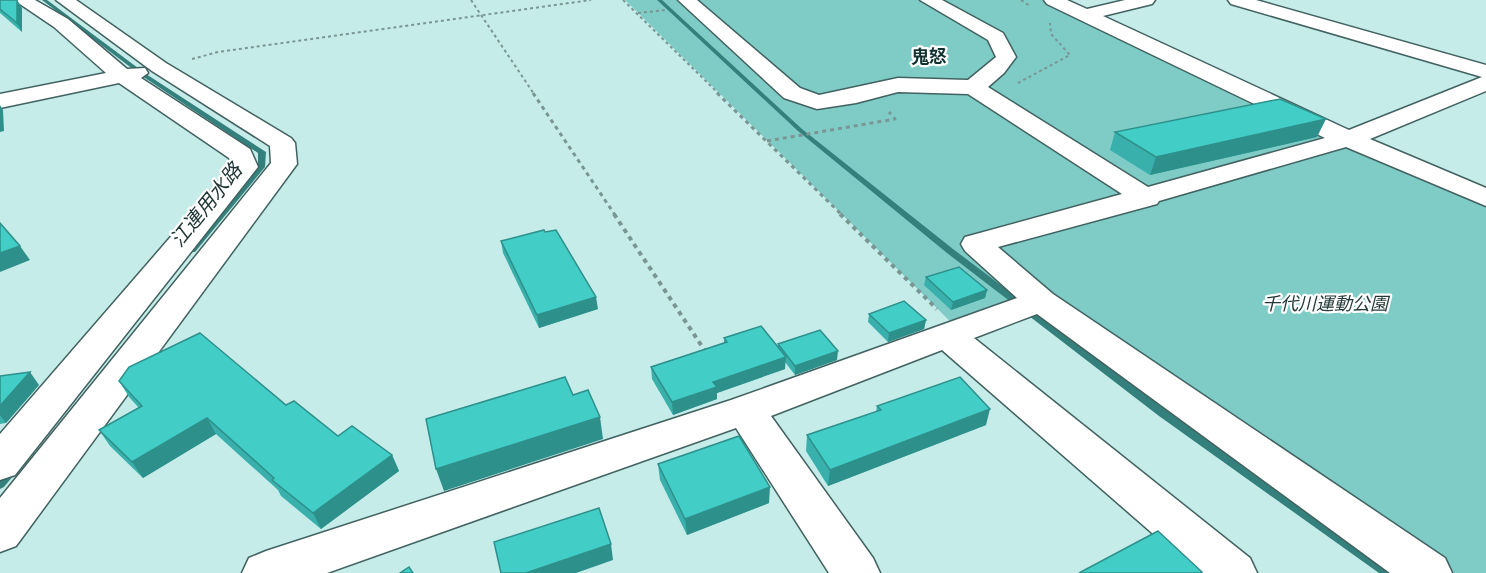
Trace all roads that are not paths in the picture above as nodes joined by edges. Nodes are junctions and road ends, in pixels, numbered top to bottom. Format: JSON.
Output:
{"nodes":[{"id":1,"x":687,"y":0,"type":"edge"},
{"id":2,"x":929,"y":0,"type":"edge"},
{"id":3,"x":1146,"y":0,"type":"edge"},
{"id":4,"x":1237,"y":0,"type":"edge"},
{"id":5,"x":57,"y":2,"type":"edge"},
{"id":6,"x":1047,"y":9,"type":"edge"},
{"id":7,"x":10,"y":13,"type":"edge"},
{"id":8,"x":1086,"y":15,"type":"junction"},
{"id":9,"x":159,"y":67,"type":"junction"},
{"id":10,"x":1486,"y":72,"type":"edge"},
{"id":11,"x":123,"y":76,"type":"junction"},
{"id":12,"x":1486,"y":84,"type":"edge"},
{"id":13,"x":973,"y":87,"type":"junction"},
{"id":14,"x":0,"y":101,"type":"edge"},
{"id":15,"x":1348,"y":139,"type":"junction"},
{"id":16,"x":249,"y":181,"type":"junction"},
{"id":17,"x":1147,"y":198,"type":"junction"},
{"id":18,"x":1486,"y":198,"type":"edge"},
{"id":19,"x":1041,"y":301,"type":"junction"},
{"id":20,"x":954,"y":334,"type":"junction"},
{"id":21,"x":745,"y":410,"type":"junction"},
{"id":22,"x":0,"y":463,"type":"edge"},
{"id":23,"x":0,"y":532,"type":"edge"},
{"id":24,"x":266,"y":573,"type":"edge"},
{"id":25,"x":856,"y":573,"type":"edge"},
{"id":26,"x":1233,"y":573,"type":"edge"},
{"id":27,"x":1428,"y":573,"type":"edge"}],
"edges":[{"from":1,"to":13,"type":"street"},
{"from":2,"to":13,"type":"street"},
{"from":3,"to":8,"type":"street"},
{"from":4,"to":10,"type":"street"},
{"from":5,"to":7,"type":"street"},
{"from":5,"to":9,"type":"street"},
{"from":5,"to":11,"type":"street"},
{"from":6,"to":8,"type":"street"},
{"from":8,"to":15,"type":"street"},
{"from":9,"to":11,"type":"street"},
{"from":9,"to":16,"type":"street"},
{"from":11,"to":14,"type":"street"},
{"from":11,"to":16,"type":"street"},
{"from":12,"to":15,"type":"street"},
{"from":13,"to":17,"type":"street"},
{"from":15,"to":17,"type":"street"},
{"from":15,"to":18,"type":"street"},
{"from":16,"to":22,"type":"street"},
{"from":16,"to":23,"type":"street"},
{"from":17,"to":19,"type":"street"},
{"from":19,"to":20,"type":"street"},
{"from":19,"to":27,"type":"street"},
{"from":20,"to":21,"type":"street"},
{"from":20,"to":26,"type":"street"},
{"from":21,"to":24,"type":"street"},
{"from":21,"to":25,"type":"street"}]}
